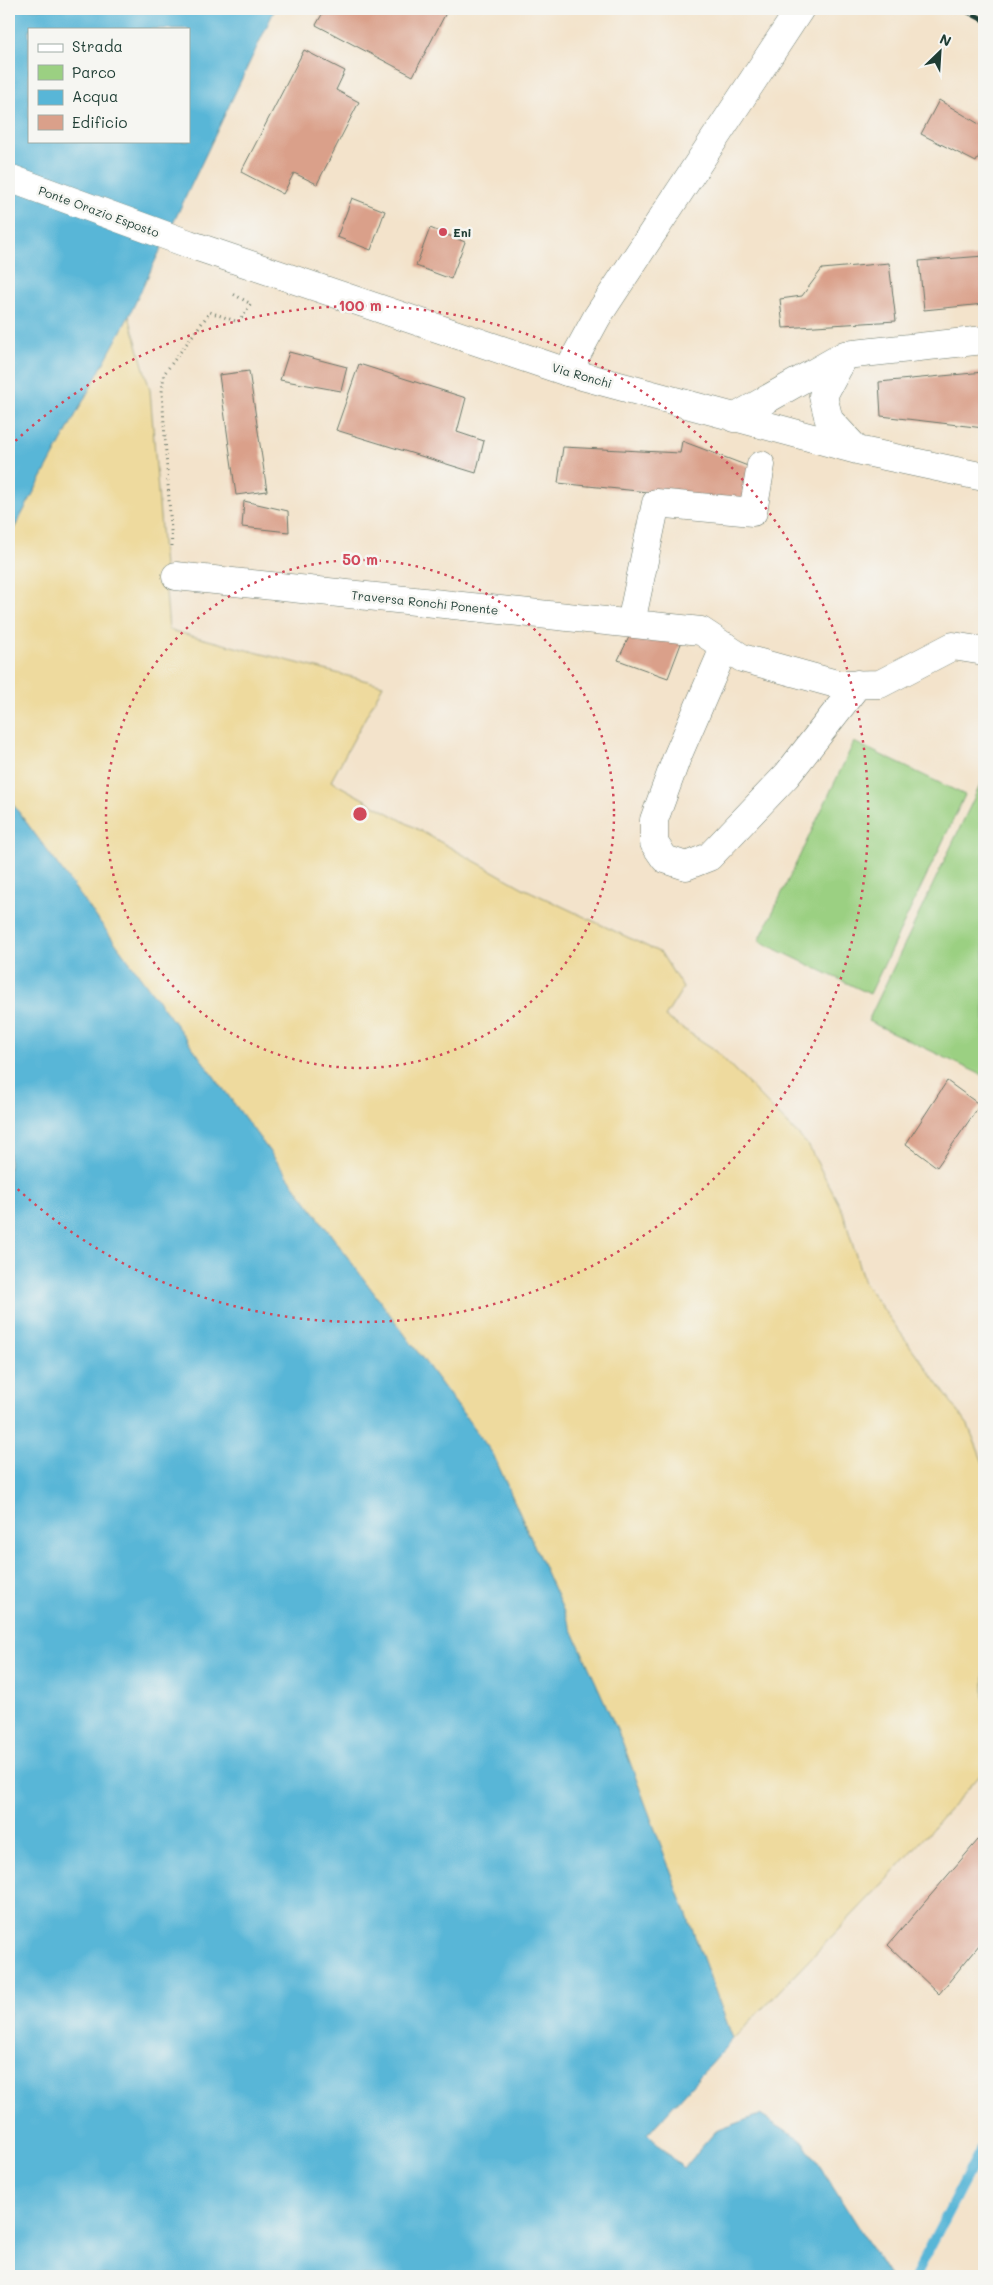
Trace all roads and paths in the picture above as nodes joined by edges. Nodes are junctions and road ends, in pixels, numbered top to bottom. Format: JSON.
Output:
{"nodes":[{"id":1,"x":800,"y":9,"type":"edge"},
{"id":2,"x":9,"y":178,"type":"edge"},
{"id":3,"x":189,"y":244,"type":"joint"},
{"id":4,"x":251,"y":304,"type":"dead end"},
{"id":5,"x":984,"y":340,"type":"edge"},
{"id":6,"x":845,"y":355,"type":"junction"},
{"id":7,"x":567,"y":372,"type":"junction"},
{"id":8,"x":734,"y":418,"type":"junction"},
{"id":9,"x":857,"y":450,"type":"junction"},
{"id":10,"x":761,"y":465,"type":"dead end"},
{"id":11,"x":984,"y":477,"type":"edge"},
{"id":12,"x":176,"y":576,"type":"joint"},
{"id":13,"x":631,"y":623,"type":"junction"},
{"id":14,"x":725,"y":646,"type":"junction"},
{"id":15,"x":984,"y":651,"type":"edge"},
{"id":16,"x":858,"y":684,"type":"junction"}],
"edges":[{"from":1,"to":7,"type":"main road"},
{"from":2,"to":3,"type":"main road","name":"Ponte Orazio Esposto"},
{"from":3,"to":7,"type":"main road","name":"Via Ronchi"},
{"from":4,"to":12,"type":"path"},
{"from":5,"to":6,"type":"main road"},
{"from":6,"to":8,"type":"main road"},
{"from":6,"to":9,"type":"main road"},
{"from":7,"to":8,"type":"main road","name":"Via Ronchi"},
{"from":8,"to":9,"type":"main road","name":"Via Ronchi"},
{"from":9,"to":11,"type":"main road","name":"Via Ronchi"},
{"from":10,"to":13,"type":"main road"},
{"from":12,"to":13,"type":"main road","name":"Traversa Ronchi Ponente"},
{"from":13,"to":14,"type":"main road","name":"Traversa Ronchi Ponente"},
{"from":14,"to":16,"type":"main road","name":"Traversa Ronchi Ponente"},
{"from":14,"to":16,"type":"main road"},
{"from":15,"to":16,"type":"main road","name":"Traversa Ronchi Ponente"}]}
